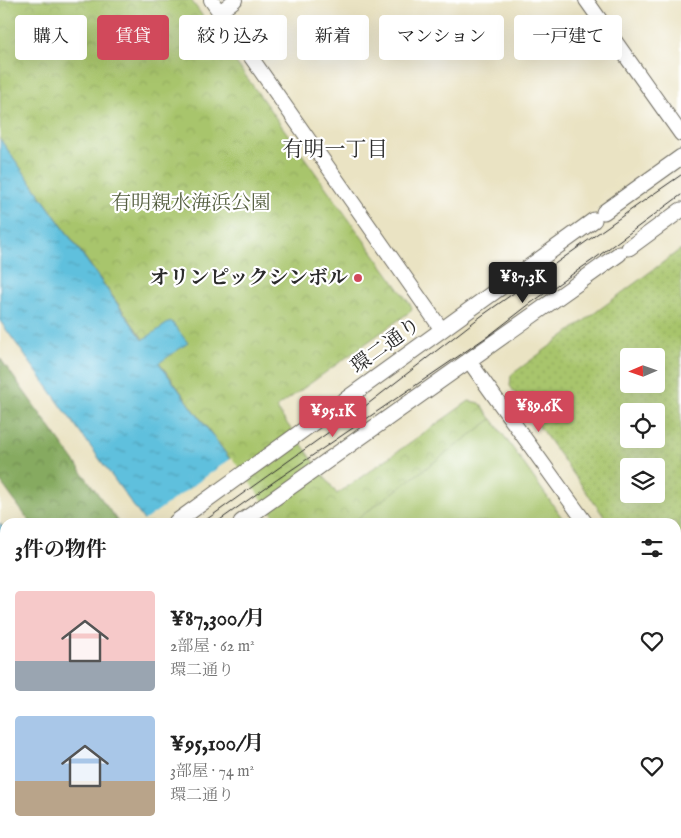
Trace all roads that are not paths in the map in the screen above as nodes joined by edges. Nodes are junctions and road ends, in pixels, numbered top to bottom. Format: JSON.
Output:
{"nodes":[{"id":1,"x":211,"y":0,"type":"edge"},
{"id":2,"x":235,"y":0,"type":"edge"},
{"id":3,"x":586,"y":0,"type":"edge"},
{"id":4,"x":220,"y":12,"type":"junction"},
{"id":5,"x":681,"y":134,"type":"edge"},
{"id":6,"x":681,"y":157,"type":"edge"},
{"id":7,"x":681,"y":210,"type":"edge"},
{"id":8,"x":442,"y":330,"type":"junction"},
{"id":9,"x":469,"y":361,"type":"junction"},
{"id":10,"x":182,"y":518,"type":"edge"},
{"id":11,"x":247,"y":518,"type":"edge"},
{"id":12,"x":582,"y":518,"type":"edge"}],
"edges":[{"from":1,"to":4,"type":"street"},
{"from":2,"to":4,"type":"street"},
{"from":3,"to":5,"type":"street"},
{"from":4,"to":8,"type":"street"},
{"from":6,"to":8,"type":"main road","name":"環二通り"},
{"from":7,"to":9,"type":"main road"},
{"from":8,"to":10,"type":"main road","name":"環二通り"},
{"from":9,"to":11,"type":"main road"},
{"from":9,"to":12,"type":"street"}]}
